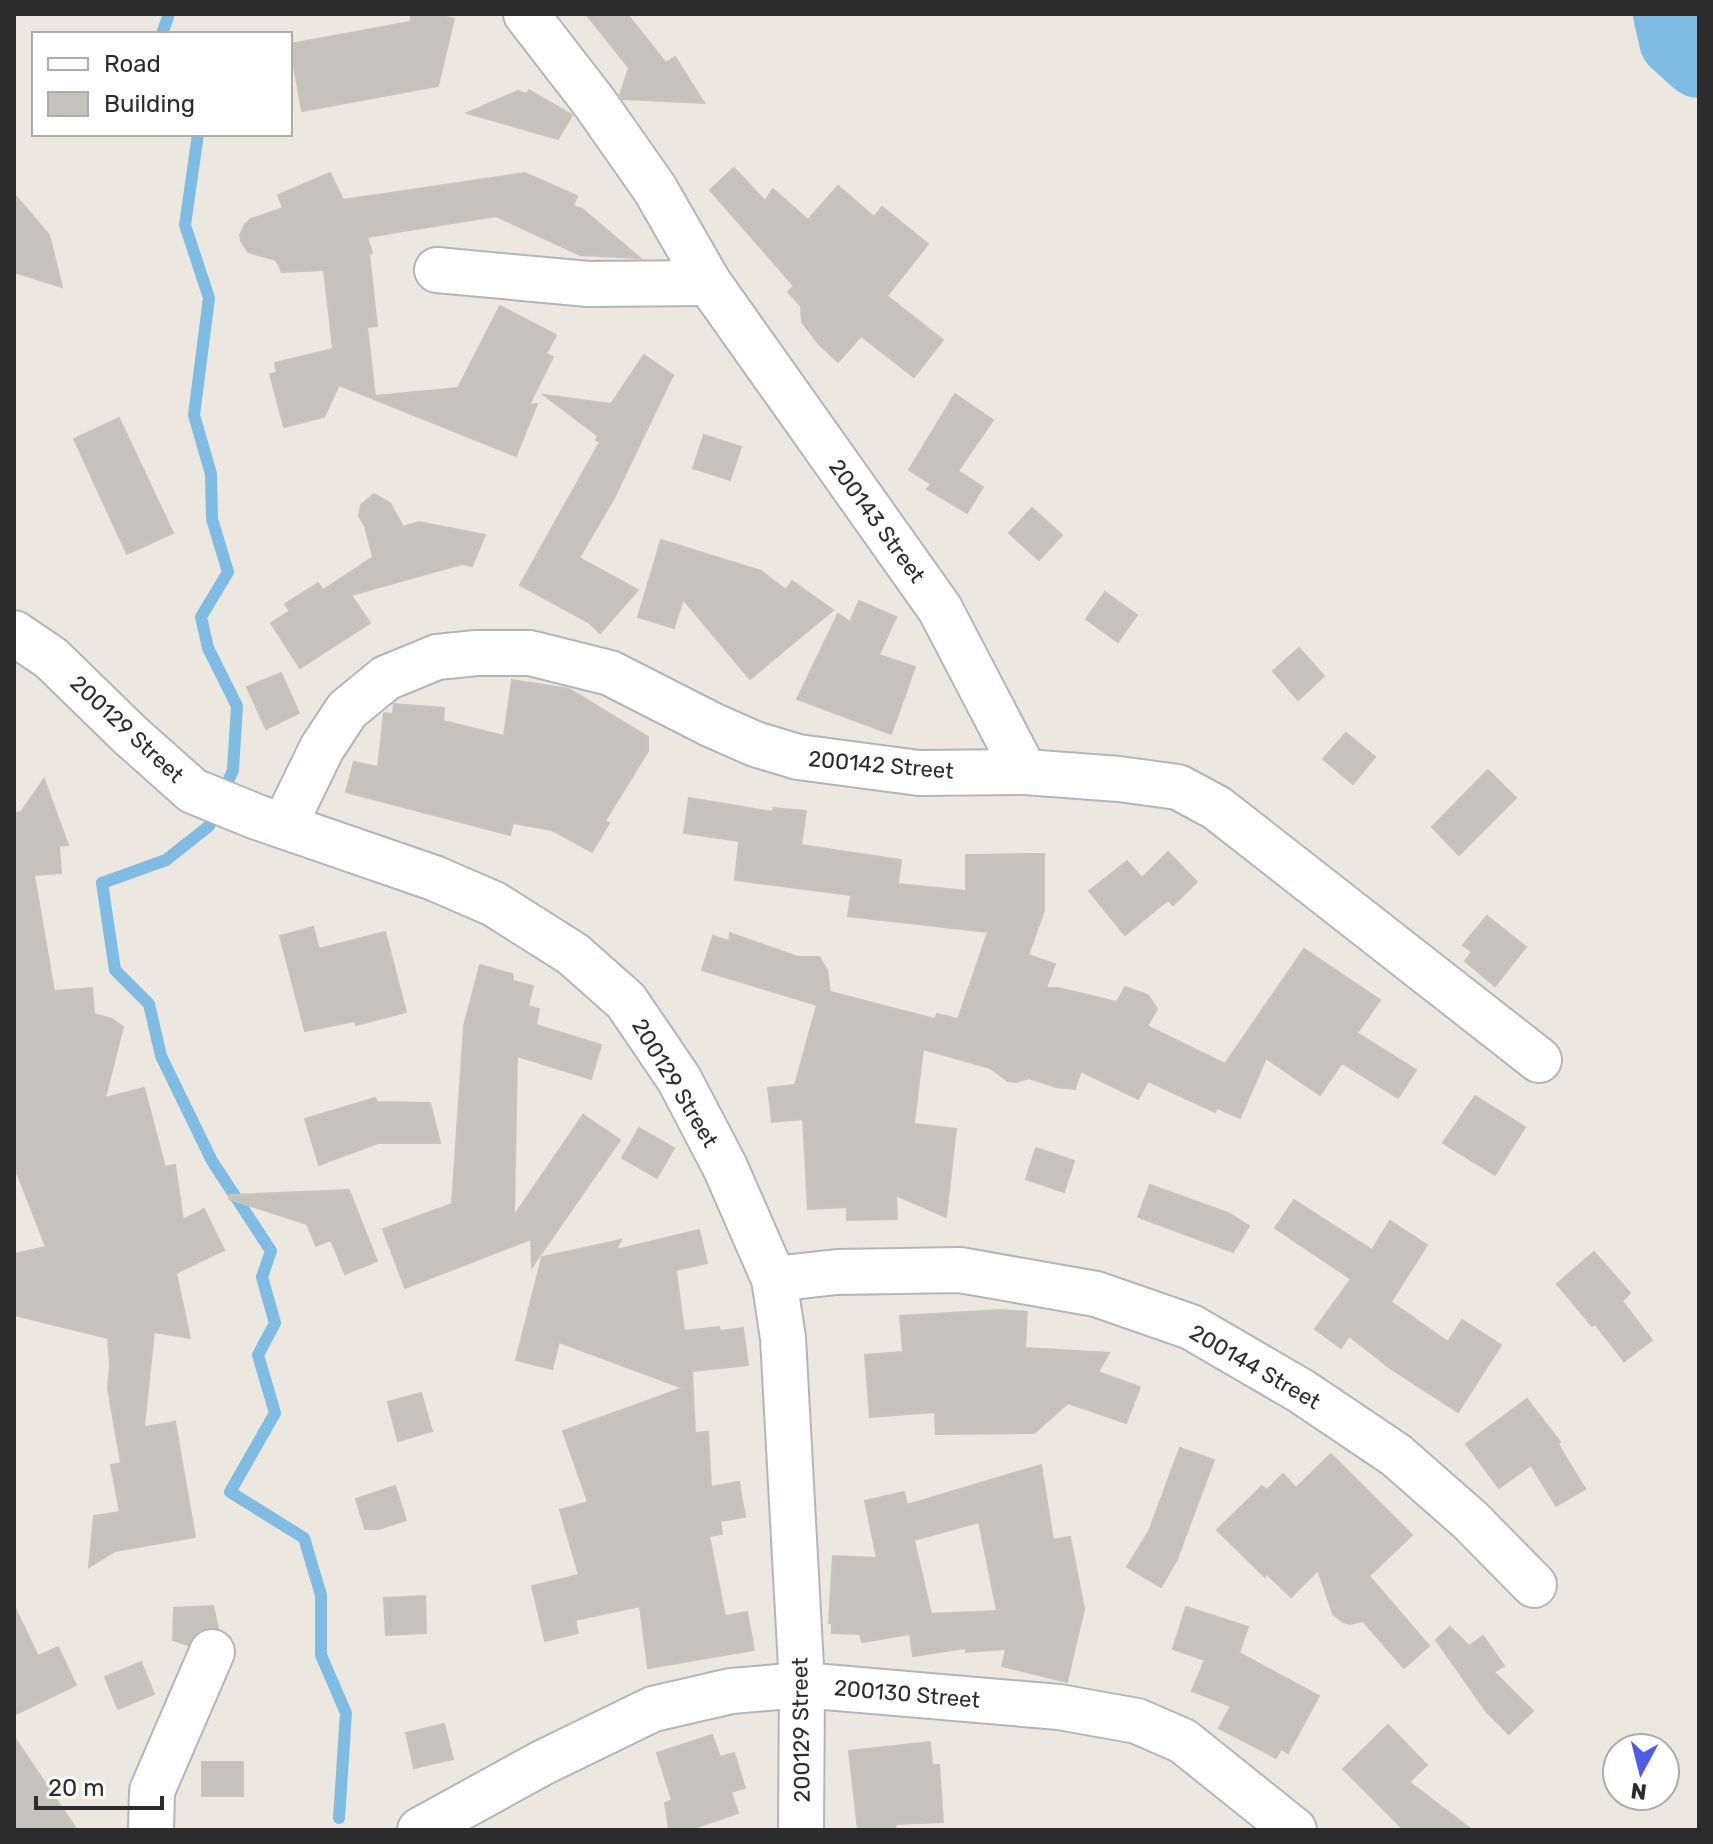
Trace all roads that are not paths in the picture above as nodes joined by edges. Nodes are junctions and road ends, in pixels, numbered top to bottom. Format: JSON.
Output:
{"nodes":[{"id":1,"x":526,"y":14,"type":"edge"},
{"id":2,"x":437,"y":270,"type":"dead end"},
{"id":3,"x":709,"y":283,"type":"junction"},
{"id":4,"x":14,"y":633,"type":"edge"},
{"id":5,"x":1025,"y":772,"type":"junction"},
{"id":6,"x":270,"y":822,"type":"junction"},
{"id":7,"x":1539,"y":1060,"type":"dead end"},
{"id":8,"x":774,"y":1279,"type":"junction"},
{"id":9,"x":1534,"y":1585,"type":"dead end"},
{"id":10,"x":212,"y":1652,"type":"dead end"},
{"id":11,"x":802,"y":1685,"type":"junction"},
{"id":12,"x":151,"y":1830,"type":"edge"},
{"id":13,"x":420,"y":1830,"type":"edge"},
{"id":14,"x":801,"y":1830,"type":"edge"},
{"id":15,"x":1294,"y":1830,"type":"edge"}],
"edges":[{"from":1,"to":3,"type":"street","name":"200143 Street"},
{"from":2,"to":3,"type":"street"},
{"from":3,"to":5,"type":"street","name":"200143 Street"},
{"from":4,"to":6,"type":"street","name":"200129 Street"},
{"from":5,"to":6,"type":"street","name":"200142 Street"},
{"from":5,"to":7,"type":"street","name":"200142 Street"},
{"from":6,"to":8,"type":"street","name":"200129 Street"},
{"from":8,"to":9,"type":"street","name":"200144 Street"},
{"from":8,"to":11,"type":"street","name":"200129 Street"},
{"from":10,"to":12,"type":"street"},
{"from":11,"to":13,"type":"street","name":"200130 Street"},
{"from":11,"to":14,"type":"street","name":"200129 Street"},
{"from":11,"to":15,"type":"street","name":"200130 Street"}]}
